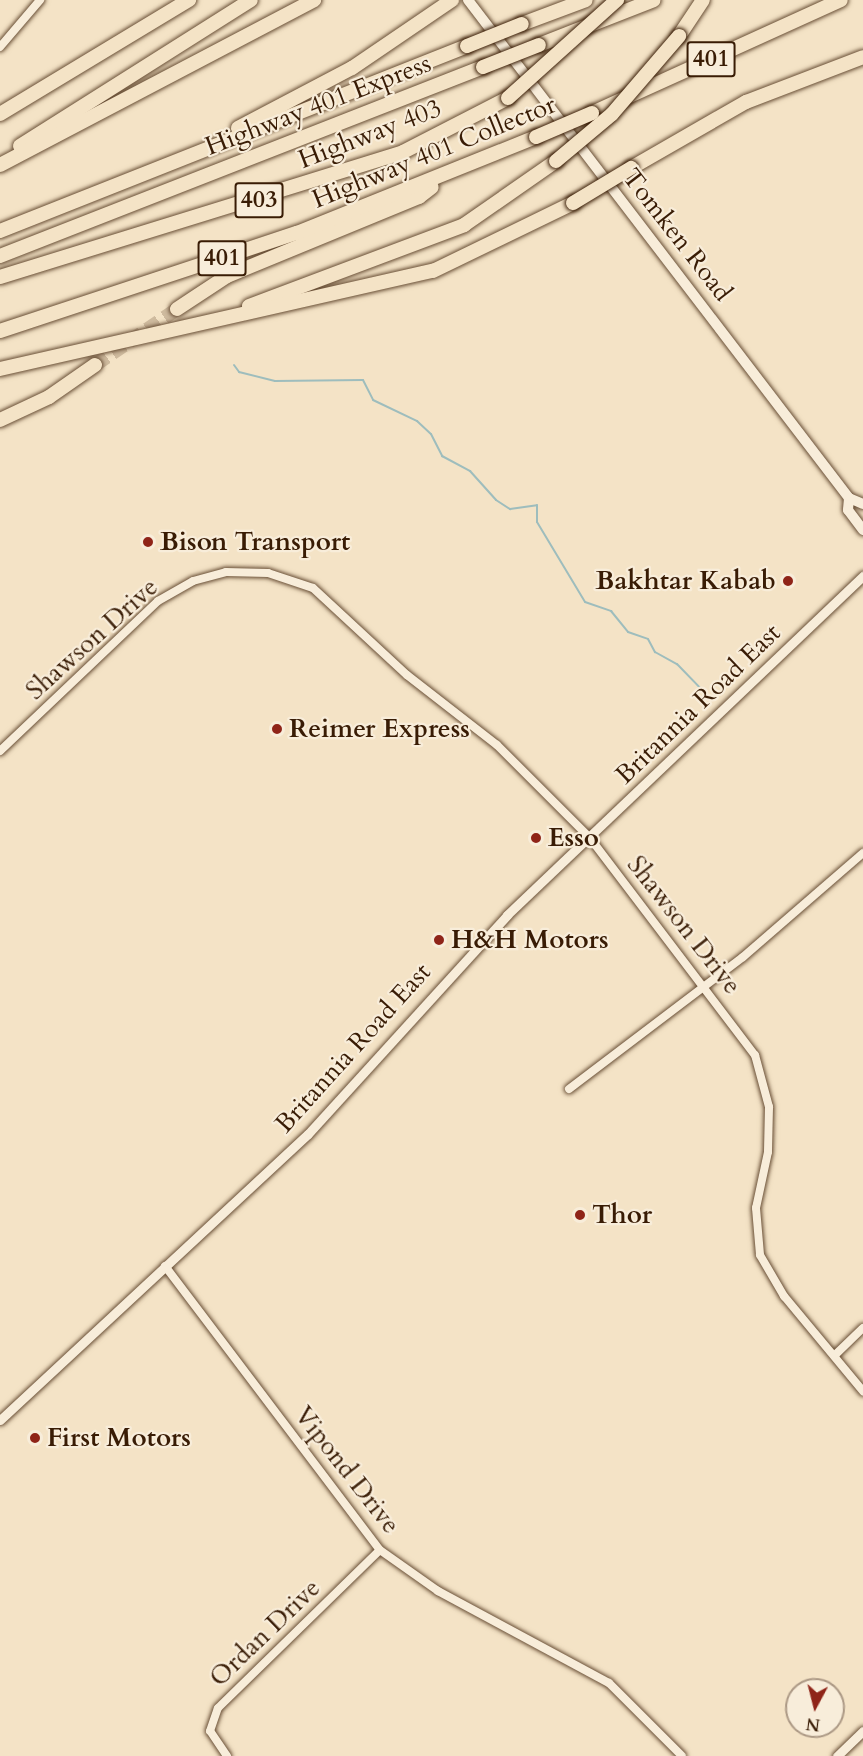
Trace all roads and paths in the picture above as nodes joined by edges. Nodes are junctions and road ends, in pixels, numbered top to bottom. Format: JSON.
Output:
{"nodes":[{"id":1,"x":40,"y":0,"type":"edge"},
{"id":2,"x":189,"y":0,"type":"edge"},
{"id":3,"x":251,"y":0,"type":"edge"},
{"id":4,"x":314,"y":0,"type":"edge"},
{"id":5,"x":452,"y":0,"type":"edge"},
{"id":6,"x":468,"y":0,"type":"edge"},
{"id":7,"x":586,"y":0,"type":"edge"},
{"id":8,"x":617,"y":0,"type":"edge"},
{"id":9,"x":654,"y":0,"type":"edge"},
{"id":10,"x":703,"y":0,"type":"edge"},
{"id":11,"x":841,"y":0,"type":"edge"},
{"id":12,"x":0,"y":47,"type":"edge"},
{"id":13,"x":863,"y":57,"type":"edge"},
{"id":14,"x":0,"y":114,"type":"edge"},
{"id":15,"x":0,"y":158,"type":"edge"},
{"id":16,"x":0,"y":165,"type":"edge"},
{"id":17,"x":442,"y":178,"type":"junction"},
{"id":18,"x":116,"y":185,"type":"junction"},
{"id":19,"x":0,"y":231,"type":"edge"},
{"id":20,"x":0,"y":256,"type":"edge"},
{"id":21,"x":0,"y":277,"type":"edge"},
{"id":22,"x":177,"y":309,"type":"tunnel mouth"},
{"id":23,"x":193,"y":325,"type":"junction"},
{"id":24,"x":0,"y":331,"type":"edge"},
{"id":25,"x":95,"y":365,"type":"tunnel mouth"},
{"id":26,"x":0,"y":369,"type":"edge"},
{"id":27,"x":0,"y":420,"type":"edge"},
{"id":28,"x":849,"y":498,"type":"junction"},
{"id":29,"x":863,"y":504,"type":"edge"},
{"id":30,"x":863,"y":530,"type":"edge"},
{"id":31,"x":863,"y":576,"type":"edge"},
{"id":32,"x":0,"y":751,"type":"edge"},
{"id":33,"x":590,"y":838,"type":"junction"},
{"id":34,"x":863,"y":853,"type":"edge"},
{"id":35,"x":705,"y":984,"type":"junction"},
{"id":36,"x":569,"y":1089,"type":"dead end"},
{"id":37,"x":165,"y":1266,"type":"junction"},
{"id":38,"x":863,"y":1328,"type":"edge"},
{"id":39,"x":835,"y":1355,"type":"junction"},
{"id":40,"x":863,"y":1391,"type":"edge"},
{"id":41,"x":0,"y":1420,"type":"edge"},
{"id":42,"x":380,"y":1550,"type":"junction"},
{"id":43,"x":863,"y":1731,"type":"edge"},
{"id":44,"x":227,"y":1756,"type":"edge"},
{"id":45,"x":682,"y":1756,"type":"edge"},
{"id":46,"x":837,"y":1756,"type":"edge"}],
"edges":[{"from":1,"to":12,"type":"street"},
{"from":2,"to":14,"type":"highway"},
{"from":3,"to":15,"type":"highway"},
{"from":4,"to":16,"type":"highway"},
{"from":5,"to":18,"type":"highway"},
{"from":6,"to":28,"type":"main road","name":"Tomken Road"},
{"from":7,"to":18,"type":"highway","name":"Highway 401 Express","bridge":true},
{"from":8,"to":21,"type":"highway","name":"Highway 403","number":"403","bridge":true},
{"from":9,"to":20,"type":"highway","name":"Highway 401 Express","bridge":true},
{"from":10,"to":23,"type":"highway","bridge":true},
{"from":11,"to":17,"type":"highway","name":"Highway 401 Collector","number":"401","bridge":true},
{"from":13,"to":23,"type":"highway","bridge":true},
{"from":17,"to":22,"type":"highway"},
{"from":17,"to":24,"type":"highway","name":"Highway 401 Collector","number":"401"},
{"from":18,"to":19,"type":"highway","name":"Highway 401 Express"},
{"from":23,"to":26,"type":"highway"},
{"from":25,"to":27,"type":"highway"},
{"from":28,"to":29,"type":"main road","name":"Tomken Road"},
{"from":28,"to":30,"type":"main road","name":"Tomken Road"},
{"from":31,"to":33,"type":"street","name":"Britannia Road East"},
{"from":32,"to":33,"type":"street","name":"Shawson Drive"},
{"from":33,"to":35,"type":"street","name":"Shawson Drive"},
{"from":33,"to":37,"type":"street","name":"Britannia Road East"},
{"from":34,"to":35,"type":"street"},
{"from":35,"to":36,"type":"street"},
{"from":35,"to":39,"type":"street","name":"Shawson Drive"},
{"from":37,"to":41,"type":"street","name":"Britannia Road East"},
{"from":37,"to":42,"type":"street","name":"Vipond Drive"},
{"from":38,"to":39,"type":"street"},
{"from":39,"to":40,"type":"street","name":"Shawson Drive"},
{"from":42,"to":44,"type":"street","name":"Ordan Drive"},
{"from":42,"to":45,"type":"street","name":"Vipond Drive"},
{"from":43,"to":46,"type":"street"}]}
